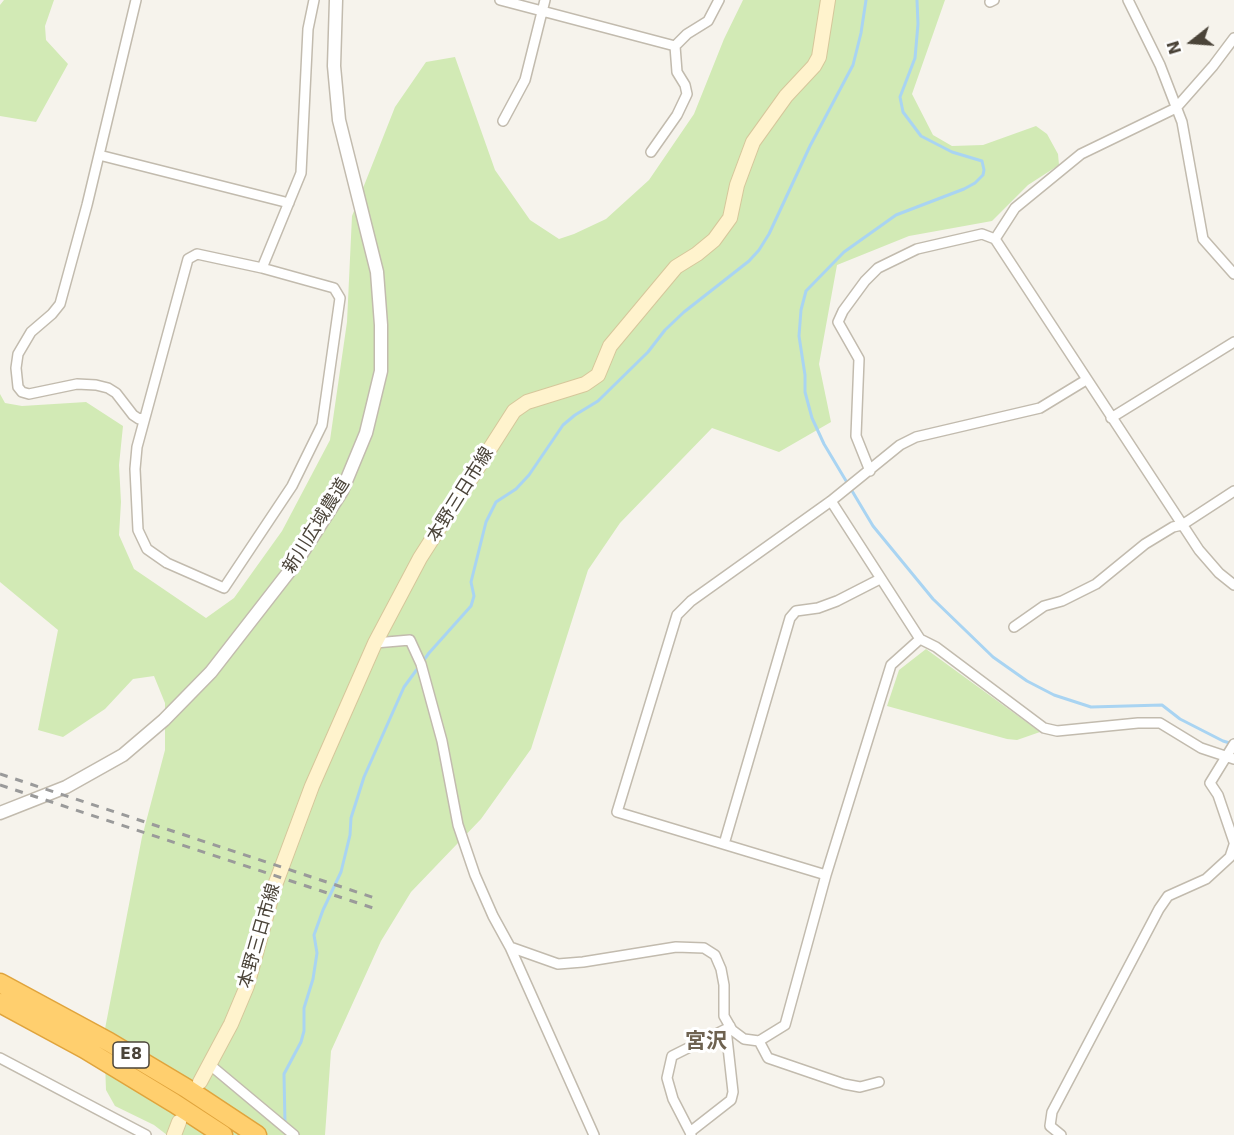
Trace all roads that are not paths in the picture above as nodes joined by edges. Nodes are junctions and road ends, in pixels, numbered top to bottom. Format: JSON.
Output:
{"nodes":[{"id":1,"x":136,"y":0,"type":"edge"},
{"id":2,"x":314,"y":0,"type":"edge"},
{"id":3,"x":336,"y":0,"type":"edge"},
{"id":4,"x":500,"y":0,"type":"edge"},
{"id":5,"x":545,"y":0,"type":"edge"},
{"id":6,"x":719,"y":0,"type":"edge"},
{"id":7,"x":828,"y":0,"type":"edge"},
{"id":8,"x":1128,"y":0,"type":"edge"},
{"id":9,"x":542,"y":10,"type":"junction"},
{"id":10,"x":1234,"y":38,"type":"edge"},
{"id":11,"x":675,"y":46,"type":"junction"},
{"id":12,"x":1176,"y":108,"type":"junction"},
{"id":13,"x":503,"y":121,"type":"dead end"},
{"id":14,"x":651,"y":152,"type":"dead end"},
{"id":15,"x":99,"y":155,"type":"junction"},
{"id":16,"x":289,"y":203,"type":"junction"},
{"id":17,"x":995,"y":239,"type":"junction"},
{"id":18,"x":262,"y":268,"type":"junction"},
{"id":19,"x":1234,"y":274,"type":"edge"},
{"id":20,"x":1234,"y":342,"type":"edge"},
{"id":21,"x":1086,"y":380,"type":"junction"},
{"id":22,"x":144,"y":418,"type":"junction"},
{"id":23,"x":1111,"y":418,"type":"junction"},
{"id":24,"x":870,"y":471,"type":"junction"},
{"id":25,"x":1234,"y":491,"type":"edge"},
{"id":26,"x":831,"y":501,"type":"junction"},
{"id":27,"x":1182,"y":525,"type":"junction"},
{"id":28,"x":880,"y":579,"type":"junction"},
{"id":29,"x":1234,"y":585,"type":"edge"},
{"id":30,"x":1014,"y":627,"type":"dead end"},
{"id":31,"x":920,"y":639,"type":"junction"},
{"id":32,"x":375,"y":643,"type":"junction"},
{"id":33,"x":1234,"y":744,"type":"edge"},
{"id":34,"x":1230,"y":758,"type":"edge"},
{"id":35,"x":0,"y":813,"type":"edge"},
{"id":36,"x":1234,"y":843,"type":"edge"},
{"id":37,"x":724,"y":844,"type":"junction"},
{"id":38,"x":826,"y":874,"type":"junction"},
{"id":39,"x":510,"y":947,"type":"junction"},
{"id":40,"x":0,"y":983,"type":"edge"},
{"id":41,"x":0,"y":1003,"type":"edge"},
{"id":42,"x":728,"y":1027,"type":"junction"},
{"id":43,"x":759,"y":1041,"type":"junction"},
{"id":44,"x":0,"y":1058,"type":"edge"},
{"id":45,"x":209,"y":1064,"type":"junction"},
{"id":46,"x":200,"y":1082,"type":"dead end"},
{"id":47,"x":879,"y":1082,"type":"dead end"},
{"id":48,"x":691,"y":1134,"type":"edge"},
{"id":49,"x":146,"y":1135,"type":"edge"},
{"id":50,"x":223,"y":1135,"type":"edge"},
{"id":51,"x":257,"y":1135,"type":"edge"},
{"id":52,"x":294,"y":1135,"type":"edge"},
{"id":53,"x":594,"y":1135,"type":"edge"},
{"id":54,"x":1061,"y":1135,"type":"edge"}],
"edges":[{"from":1,"to":15,"type":"street"},
{"from":2,"to":16,"type":"street"},
{"from":3,"to":35,"type":"street","name":"新川広域農道"},
{"from":4,"to":9,"type":"street"},
{"from":5,"to":9,"type":"street"},
{"from":6,"to":11,"type":"street"},
{"from":7,"to":32,"type":"main road","name":"本野三日市線"},
{"from":8,"to":12,"type":"street"},
{"from":9,"to":11,"type":"street"},
{"from":9,"to":13,"type":"street"},
{"from":10,"to":12,"type":"street"},
{"from":11,"to":14,"type":"street"},
{"from":12,"to":17,"type":"street"},
{"from":12,"to":19,"type":"street"},
{"from":15,"to":16,"type":"street"},
{"from":15,"to":22,"type":"street"},
{"from":16,"to":18,"type":"street"},
{"from":17,"to":21,"type":"street"},
{"from":17,"to":24,"type":"street"},
{"from":18,"to":22,"type":"street"},
{"from":18,"to":22,"type":"street"},
{"from":20,"to":23,"type":"street"},
{"from":21,"to":23,"type":"street"},
{"from":21,"to":24,"type":"street"},
{"from":23,"to":27,"type":"street"},
{"from":24,"to":26,"type":"street"},
{"from":25,"to":27,"type":"street"},
{"from":26,"to":28,"type":"street"},
{"from":26,"to":37,"type":"street"},
{"from":27,"to":29,"type":"street"},
{"from":27,"to":30,"type":"street"},
{"from":28,"to":31,"type":"street"},
{"from":28,"to":37,"type":"street"},
{"from":31,"to":34,"type":"street"},
{"from":31,"to":38,"type":"street"},
{"from":32,"to":39,"type":"street"},
{"from":32,"to":45,"type":"main road","name":"本野三日市線"},
{"from":33,"to":34,"type":"street"},
{"from":34,"to":36,"type":"street"},
{"from":36,"to":54,"type":"street"},
{"from":37,"to":38,"type":"street"},
{"from":38,"to":43,"type":"street"},
{"from":39,"to":42,"type":"street"},
{"from":39,"to":53,"type":"street"},
{"from":40,"to":51,"type":"highway","number":"E8"},
{"from":41,"to":50,"type":"highway","number":"E8"},
{"from":42,"to":43,"type":"street"},
{"from":42,"to":48,"type":"street"},
{"from":42,"to":48,"type":"street"},
{"from":43,"to":47,"type":"street"},
{"from":44,"to":49,"type":"street"},
{"from":45,"to":46,"type":"main road","name":"本野三日市線"},
{"from":45,"to":52,"type":"street"}]}
